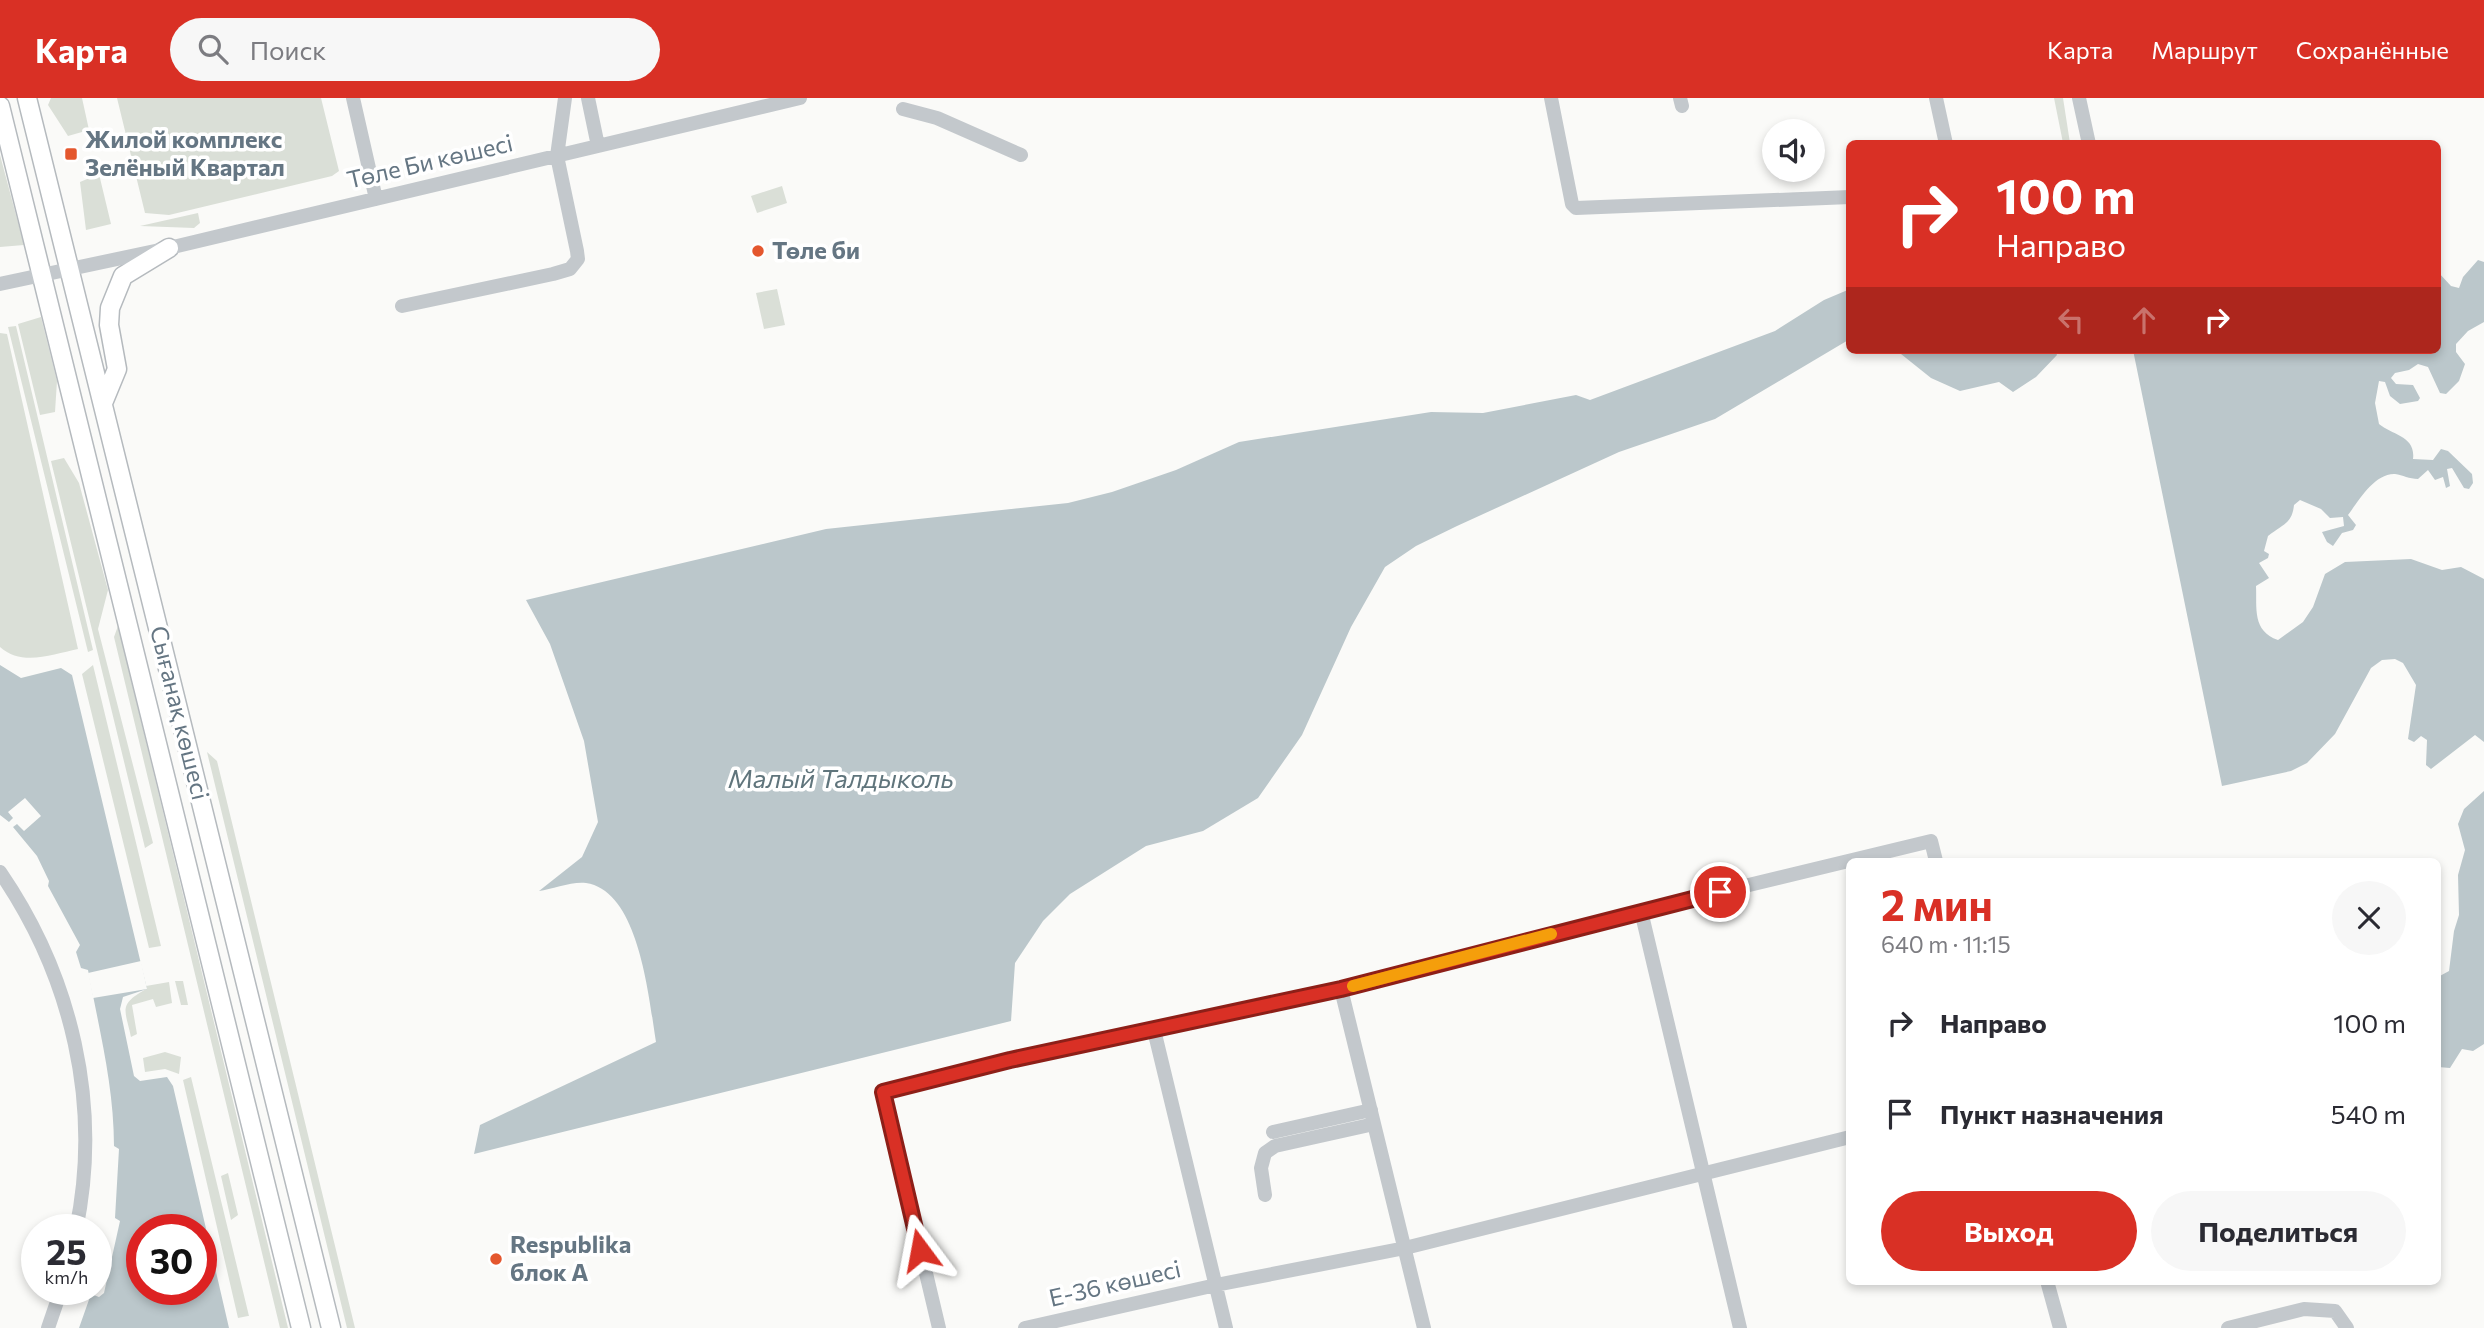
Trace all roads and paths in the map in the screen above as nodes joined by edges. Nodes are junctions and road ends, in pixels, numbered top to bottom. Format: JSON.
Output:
{"nodes":[{"id":1,"x":27,"y":98,"type":"edge"},
{"id":2,"x":353,"y":98,"type":"edge"},
{"id":3,"x":565,"y":98,"type":"edge"},
{"id":4,"x":588,"y":98,"type":"edge"},
{"id":5,"x":800,"y":98,"type":"edge"},
{"id":6,"x":1551,"y":98,"type":"edge"},
{"id":7,"x":1936,"y":98,"type":"edge"},
{"id":8,"x":2079,"y":98,"type":"edge"},
{"id":9,"x":0,"y":106,"type":"edge"},
{"id":10,"x":903,"y":109,"type":"dead end"},
{"id":11,"x":1945,"y":140,"type":"edge"},
{"id":12,"x":2088,"y":140,"type":"edge"},
{"id":13,"x":598,"y":146,"type":"junction"},
{"id":14,"x":1021,"y":155,"type":"dead end"},
{"id":15,"x":558,"y":156,"type":"junction"},
{"id":16,"x":1846,"y":197,"type":"edge"},
{"id":17,"x":376,"y":199,"type":"junction"},
{"id":18,"x":169,"y":248,"type":"junction"},
{"id":19,"x":70,"y":268,"type":"junction"},
{"id":20,"x":42,"y":275,"type":"junction"},
{"id":21,"x":0,"y":284,"type":"edge"},
{"id":22,"x":402,"y":306,"type":"dead end"},
{"id":23,"x":103,"y":403,"type":"junction"},
{"id":24,"x":1861,"y":858,"type":"edge"},
{"id":25,"x":1935,"y":858,"type":"edge"},
{"id":26,"x":1846,"y":862,"type":"edge"},
{"id":27,"x":0,"y":872,"type":"edge"},
{"id":28,"x":1641,"y":911,"type":"junction"},
{"id":29,"x":1341,"y":989,"type":"junction"},
{"id":30,"x":1154,"y":1030,"type":"junction"},
{"id":31,"x":1372,"y":1117,"type":"junction"},
{"id":32,"x":1273,"y":1132,"type":"dead end"},
{"id":33,"x":1846,"y":1138,"type":"edge"},
{"id":34,"x":1701,"y":1171,"type":"junction"},
{"id":35,"x":1265,"y":1195,"type":"dead end"},
{"id":36,"x":79,"y":1214,"type":"edge"},
{"id":37,"x":1405,"y":1248,"type":"junction"},
{"id":38,"x":1216,"y":1285,"type":"junction"},
{"id":39,"x":2048,"y":1285,"type":"edge"},
{"id":40,"x":56,"y":1305,"type":"edge"},
{"id":41,"x":48,"y":1328,"type":"edge"},
{"id":42,"x":301,"y":1328,"type":"edge"},
{"id":43,"x":331,"y":1328,"type":"edge"},
{"id":44,"x":939,"y":1328,"type":"edge"},
{"id":45,"x":1025,"y":1328,"type":"edge"},
{"id":46,"x":1226,"y":1328,"type":"edge"},
{"id":47,"x":1424,"y":1328,"type":"edge"},
{"id":48,"x":1740,"y":1328,"type":"edge"},
{"id":49,"x":2060,"y":1328,"type":"edge"},
{"id":50,"x":2228,"y":1328,"type":"edge"},
{"id":51,"x":2347,"y":1328,"type":"edge"}],
"edges":[{"from":1,"to":19,"type":"main road","name":"Сығанақ көшесі"},
{"from":2,"to":17,"type":"street"},
{"from":3,"to":15,"type":"street"},
{"from":4,"to":13,"type":"street"},
{"from":5,"to":13,"type":"street","name":"Төле Би көшесі"},
{"from":6,"to":16,"type":"street"},
{"from":7,"to":11,"type":"street"},
{"from":8,"to":12,"type":"street"},
{"from":9,"to":20,"type":"main road","name":"Сығанақ көшесі"},
{"from":10,"to":14,"type":"street"},
{"from":13,"to":15,"type":"street","name":"Төле Би көшесі"},
{"from":15,"to":17,"type":"street","name":"Төле Би көшесі"},
{"from":15,"to":22,"type":"street"},
{"from":17,"to":18,"type":"street","name":"Төле Би көшесі"},
{"from":18,"to":19,"type":"street","name":"Төле Би көшесі"},
{"from":18,"to":23,"type":"main road"},
{"from":19,"to":20,"type":"street","name":"Төле Би көшесі"},
{"from":19,"to":23,"type":"main road","name":"Сығанақ көшесі"},
{"from":20,"to":21,"type":"street"},
{"from":20,"to":42,"type":"main road","name":"Сығанақ көшесі"},
{"from":23,"to":43,"type":"main road","name":"Сығанақ көшесі"},
{"from":24,"to":25,"type":"street"},
{"from":26,"to":28,"type":"street"},
{"from":27,"to":36,"type":"street"},
{"from":28,"to":29,"type":"street"},
{"from":28,"to":34,"type":"street"},
{"from":29,"to":30,"type":"street"},
{"from":29,"to":31,"type":"street"},
{"from":30,"to":38,"type":"street"},
{"from":30,"to":44,"type":"street"},
{"from":31,"to":32,"type":"street"},
{"from":31,"to":35,"type":"street"},
{"from":31,"to":37,"type":"street"},
{"from":33,"to":34,"type":"street","name":"Е-36 көшесі"},
{"from":34,"to":37,"type":"street","name":"Е-36 көшесі"},
{"from":34,"to":48,"type":"street"},
{"from":37,"to":38,"type":"street","name":"Е-36 көшесі"},
{"from":37,"to":47,"type":"street"},
{"from":38,"to":45,"type":"street","name":"Е-36 көшесі"},
{"from":38,"to":46,"type":"street"},
{"from":39,"to":49,"type":"street"},
{"from":40,"to":41,"type":"street"},
{"from":50,"to":51,"type":"street"}]}
